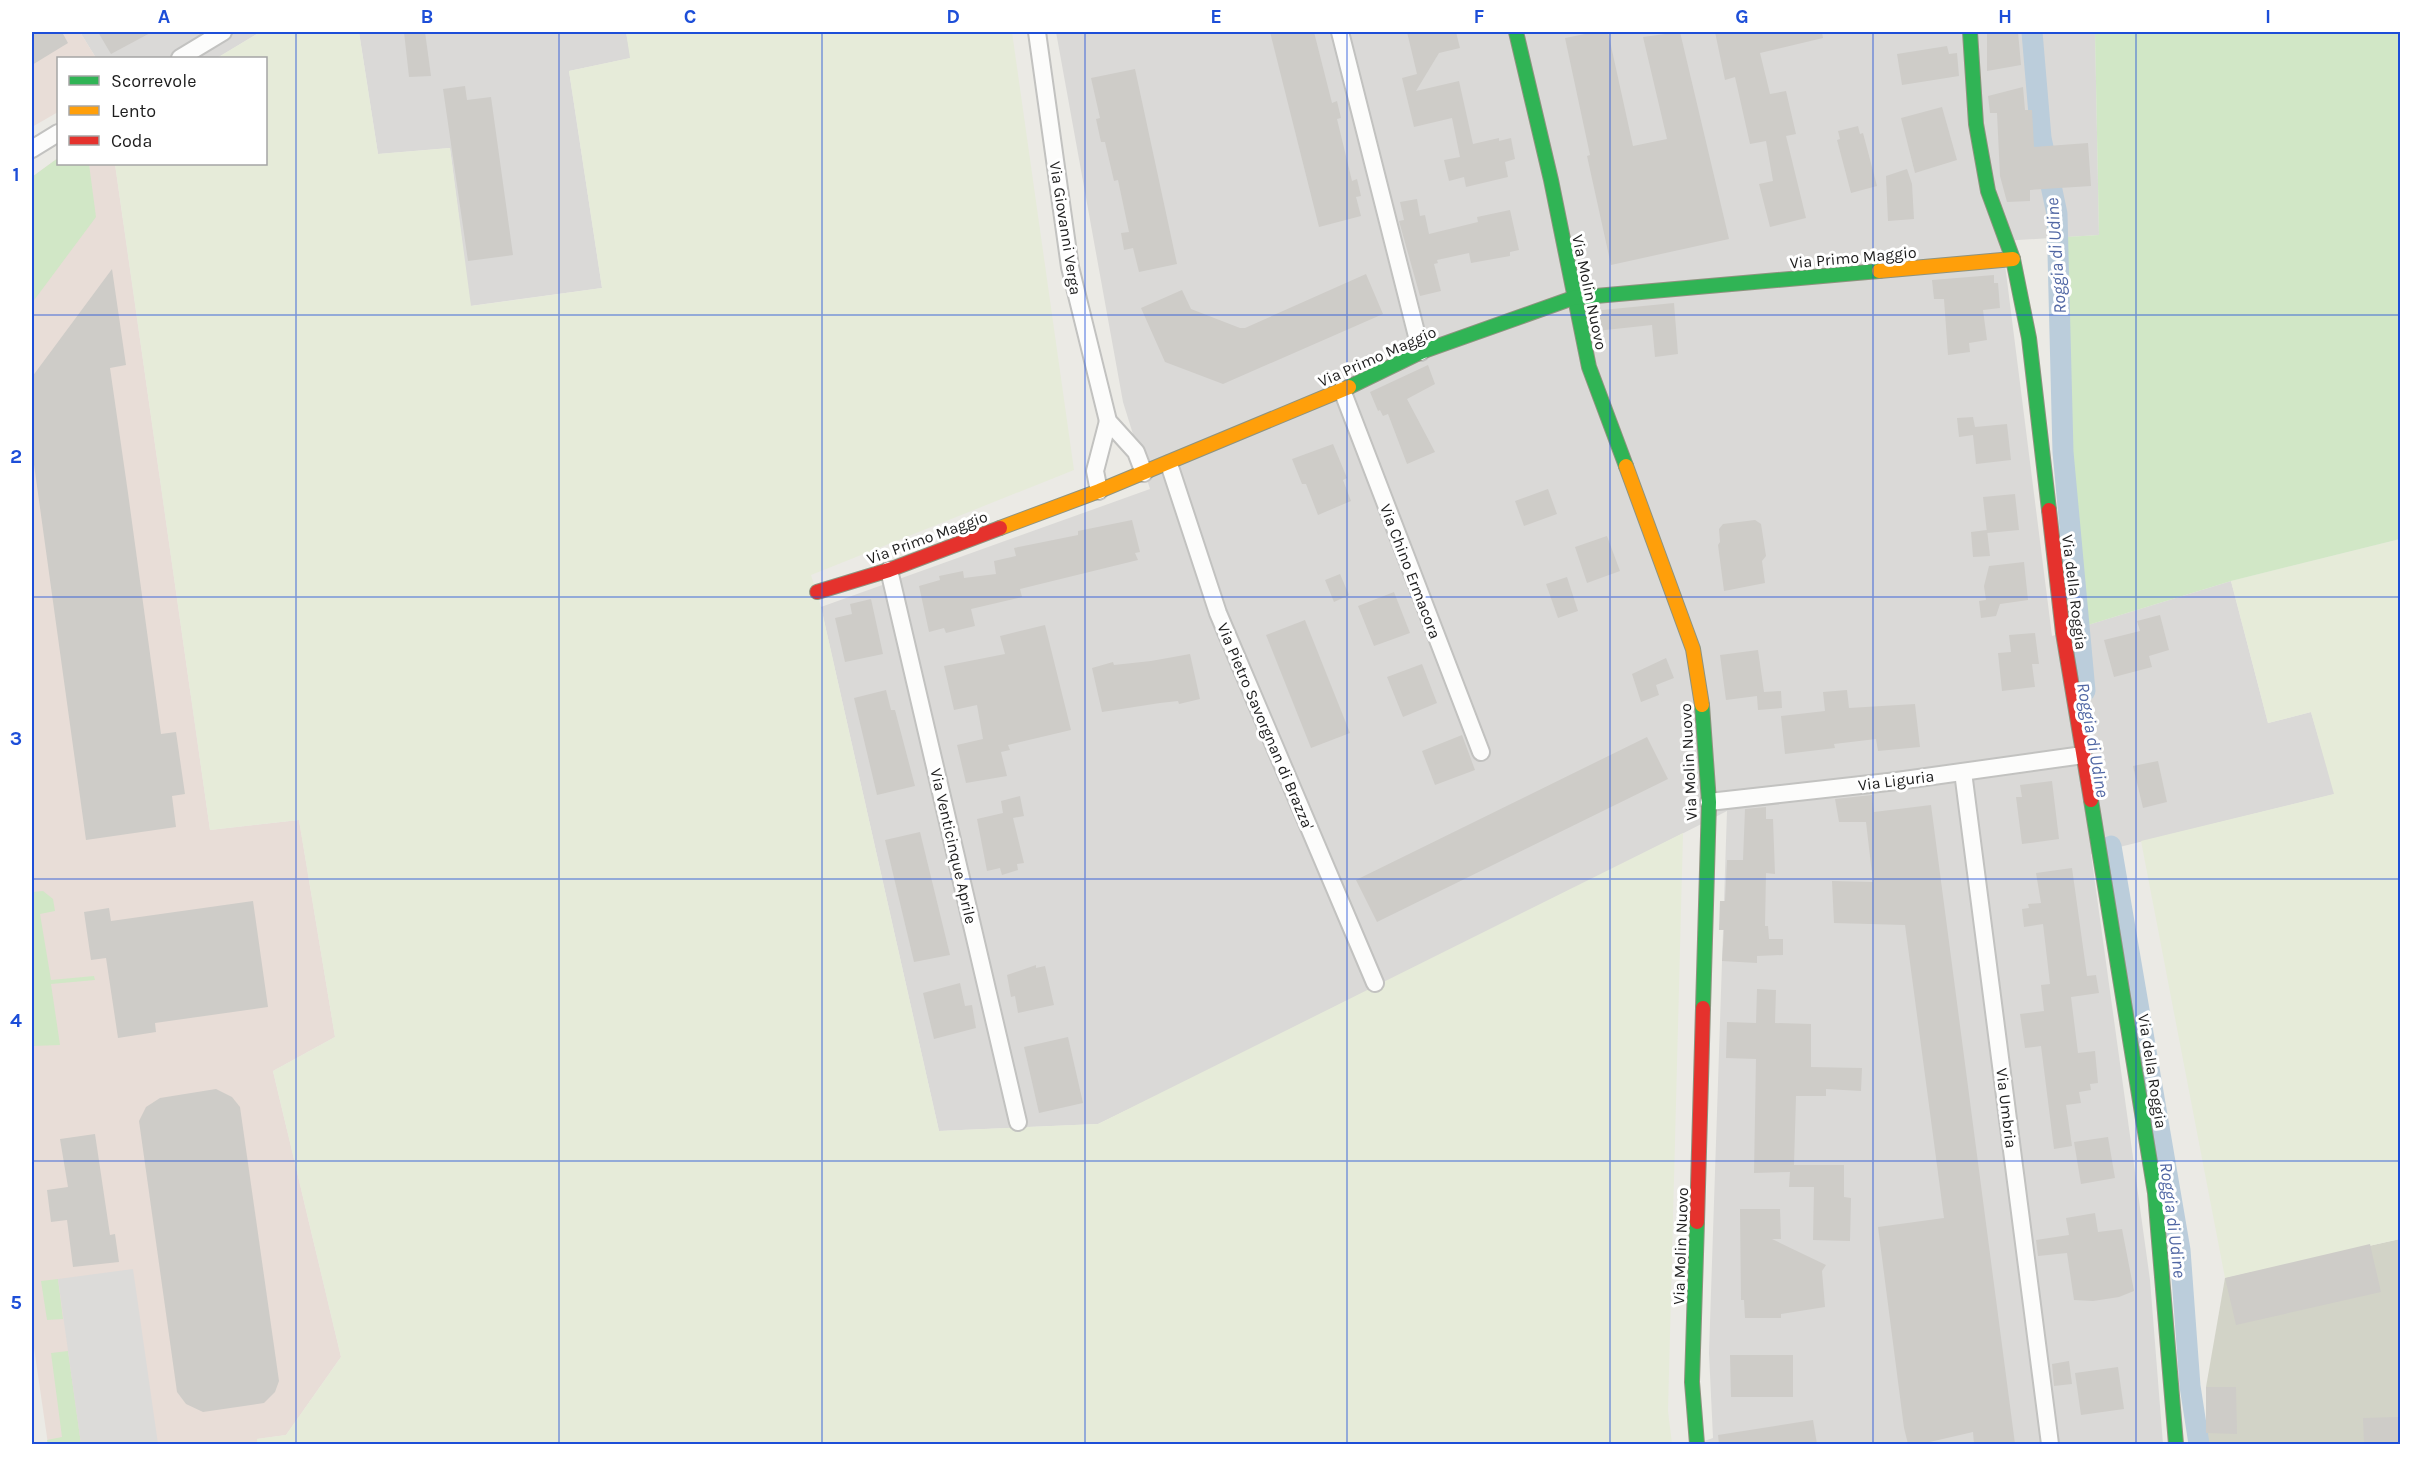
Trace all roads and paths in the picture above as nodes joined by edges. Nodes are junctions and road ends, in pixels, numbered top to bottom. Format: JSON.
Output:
{"nodes":[{"id":1,"x":223,"y":32,"type":"edge"},
{"id":2,"x":1037,"y":32,"type":"edge"},
{"id":3,"x":1340,"y":32,"type":"edge"},
{"id":4,"x":1516,"y":32,"type":"edge"},
{"id":5,"x":1970,"y":32,"type":"edge"},
{"id":6,"x":182,"y":57,"type":"edge"},
{"id":7,"x":57,"y":134,"type":"edge"},
{"id":8,"x":32,"y":148,"type":"edge"},
{"id":9,"x":2013,"y":259,"type":"junction"},
{"id":10,"x":1573,"y":298,"type":"junction"},
{"id":11,"x":1421,"y":352,"type":"junction"},
{"id":12,"x":1342,"y":390,"type":"junction"},
{"id":13,"x":1108,"y":421,"type":"junction"},
{"id":14,"x":1169,"y":464,"type":"junction"},
{"id":15,"x":1144,"y":474,"type":"junction"},
{"id":16,"x":1099,"y":491,"type":"junction"},
{"id":17,"x":889,"y":570,"type":"junction"},
{"id":18,"x":817,"y":592,"type":"dead end"},
{"id":19,"x":1481,"y":752,"type":"dead end"},
{"id":20,"x":2083,"y":755,"type":"junction"},
{"id":21,"x":1963,"y":772,"type":"junction"},
{"id":22,"x":1709,"y":802,"type":"junction"},
{"id":23,"x":1375,"y":983,"type":"dead end"},
{"id":24,"x":1018,"y":1122,"type":"dead end"},
{"id":25,"x":1697,"y":1444,"type":"edge"},
{"id":26,"x":2050,"y":1444,"type":"edge"},
{"id":27,"x":2176,"y":1444,"type":"edge"}],
"edges":[{"from":1,"to":6,"type":"street"},
{"from":2,"to":13,"type":"street","name":"Via Giovanni Verga"},
{"from":3,"to":11,"type":"street"},
{"from":4,"to":10,"type":"street","name":"Via Molin Nuovo"},
{"from":5,"to":9,"type":"street","name":"Via della Roggia"},
{"from":7,"to":8,"type":"street"},
{"from":9,"to":10,"type":"street","name":"Via Primo Maggio"},
{"from":9,"to":20,"type":"street","name":"Via della Roggia"},
{"from":10,"to":11,"type":"street","name":"Via Primo Maggio"},
{"from":10,"to":22,"type":"street","name":"Via Molin Nuovo"},
{"from":11,"to":12,"type":"street","name":"Via Primo Maggio"},
{"from":12,"to":14,"type":"street","name":"Via Primo Maggio"},
{"from":12,"to":19,"type":"street","name":"Via Chino Ermacora"},
{"from":13,"to":15,"type":"street","name":"Via Giovanni Verga"},
{"from":13,"to":16,"type":"street","name":"Via Giovanni Verga"},
{"from":14,"to":15,"type":"street","name":"Via Primo Maggio"},
{"from":14,"to":23,"type":"street","name":"Via Pietro Savorgnan di Brazza'"},
{"from":15,"to":16,"type":"street","name":"Via Primo Maggio"},
{"from":16,"to":17,"type":"street","name":"Via Primo Maggio"},
{"from":17,"to":18,"type":"street","name":"Via Primo Maggio"},
{"from":17,"to":24,"type":"street","name":"Via Venticinque Aprile"},
{"from":20,"to":21,"type":"street","name":"Via Liguria"},
{"from":20,"to":27,"type":"street","name":"Via della Roggia"},
{"from":21,"to":22,"type":"street","name":"Via Liguria"},
{"from":21,"to":26,"type":"street","name":"Via Umbria"},
{"from":22,"to":25,"type":"street","name":"Via Molin Nuovo"}]}
